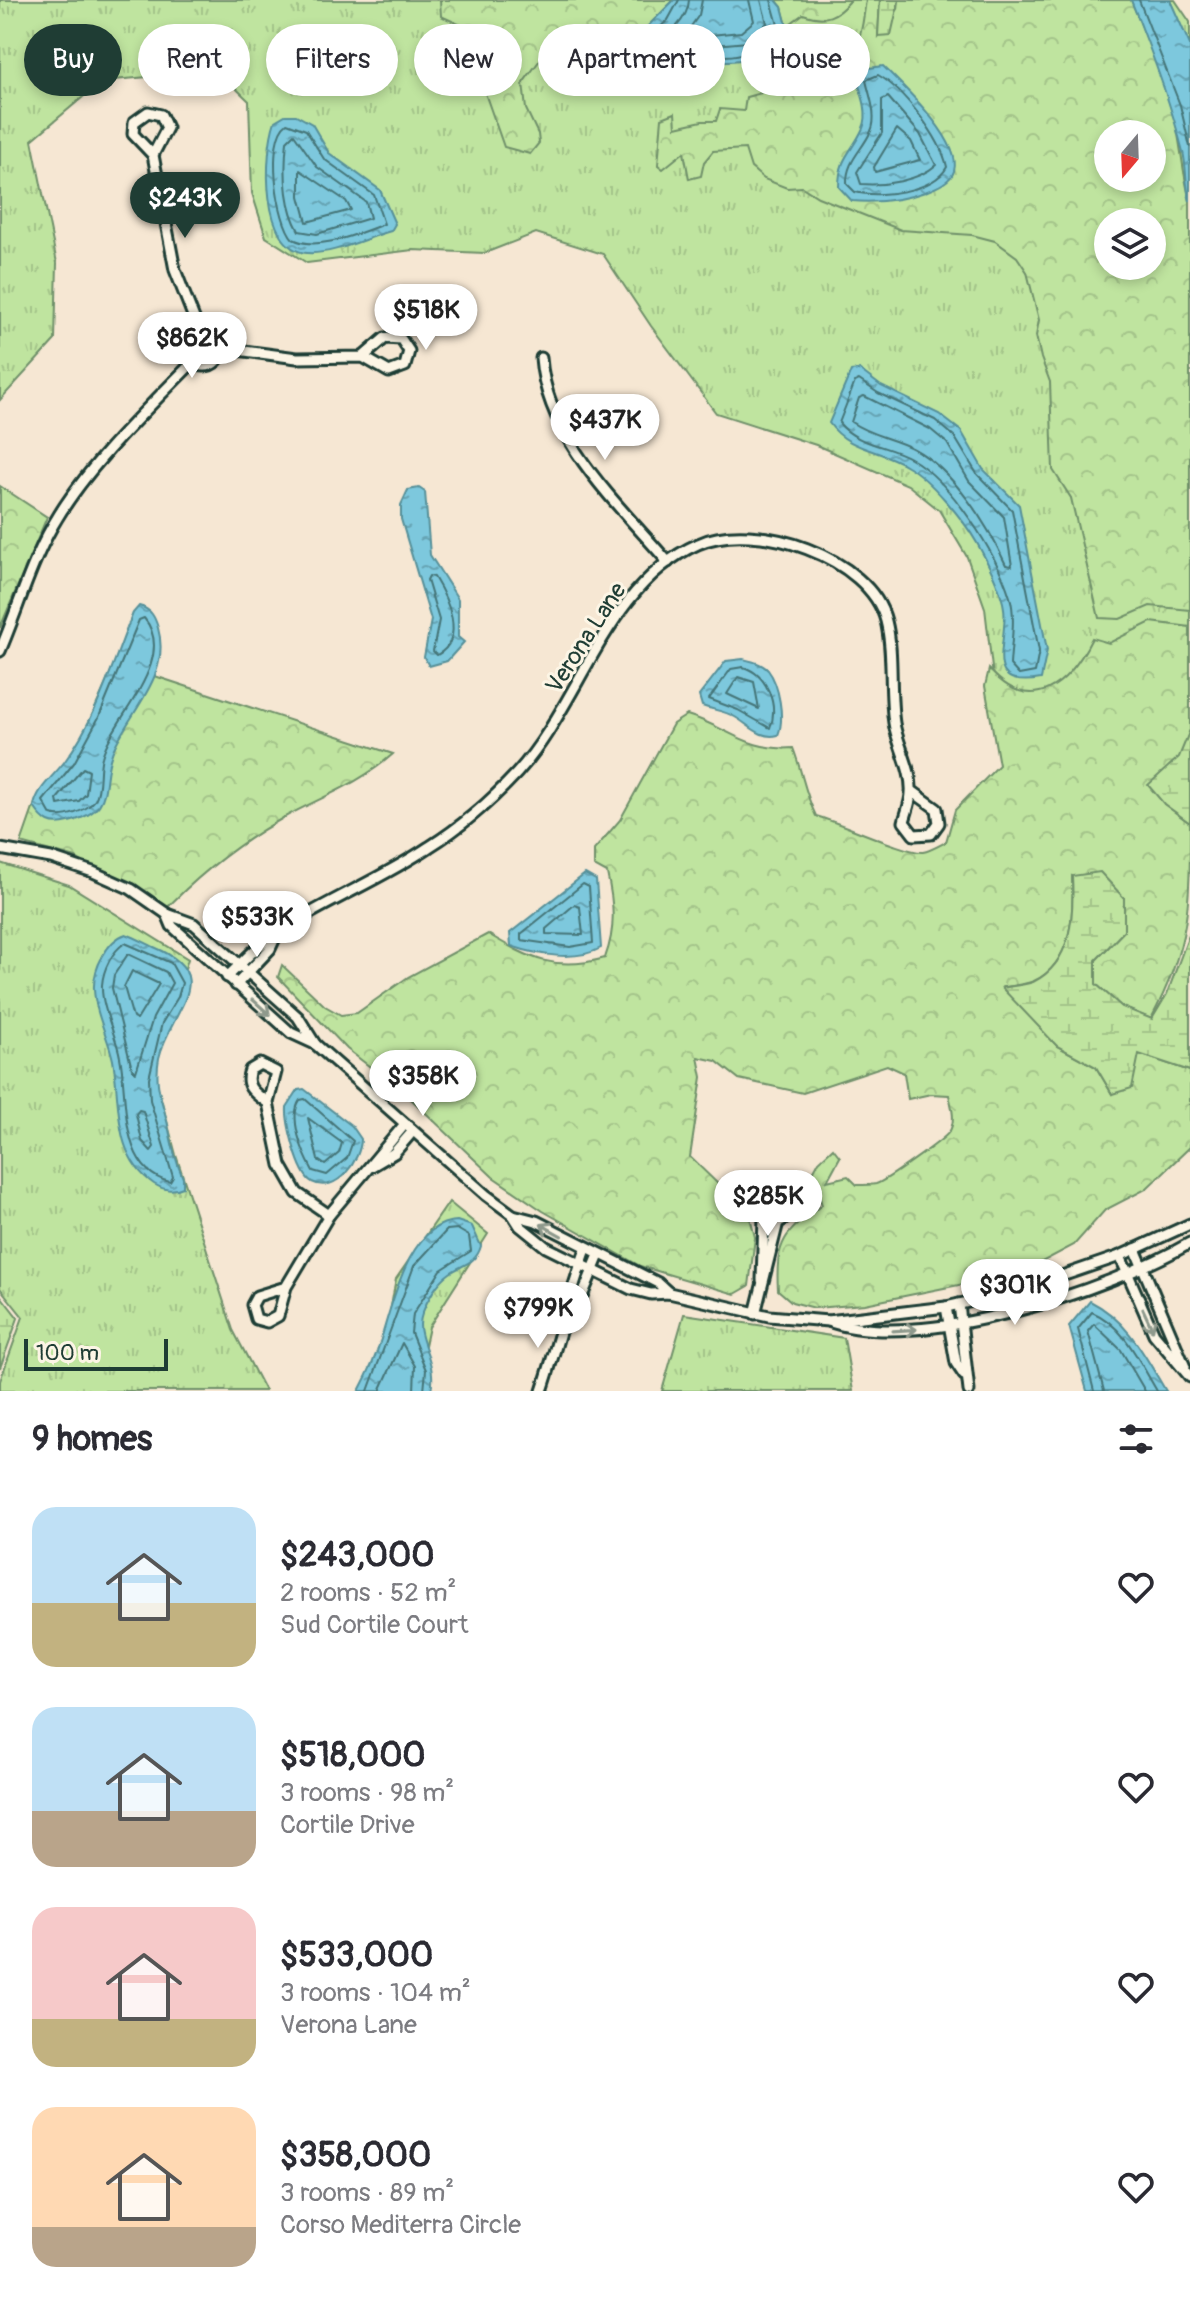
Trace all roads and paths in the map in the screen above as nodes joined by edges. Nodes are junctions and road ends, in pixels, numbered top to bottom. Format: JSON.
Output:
{"nodes":[{"id":1,"x":153,"y":155,"type":"junction"},
{"id":2,"x":199,"y":331,"type":"junction"},
{"id":3,"x":222,"y":348,"type":"junction"},
{"id":4,"x":363,"y":357,"type":"junction"},
{"id":5,"x":541,"y":358,"type":"dead end"},
{"id":6,"x":193,"y":362,"type":"junction"},
{"id":7,"x":668,"y":562,"type":"junction"},
{"id":8,"x":0,"y":651,"type":"edge"},
{"id":9,"x":912,"y":791,"type":"junction"},
{"id":10,"x":0,"y":846,"type":"edge"},
{"id":11,"x":167,"y":914,"type":"junction"},
{"id":12,"x":244,"y":969,"type":"junction"},
{"id":13,"x":227,"y":977,"type":"junction"},
{"id":14,"x":236,"y":985,"type":"junction"},
{"id":15,"x":315,"y":1044,"type":"junction"},
{"id":16,"x":268,"y":1103,"type":"dead end"},
{"id":17,"x":409,"y":1128,"type":"junction"},
{"id":18,"x":329,"y":1215,"type":"junction"},
{"id":19,"x":513,"y":1215,"type":"junction"},
{"id":20,"x":764,"y":1218,"type":"junction"},
{"id":21,"x":778,"y":1222,"type":"junction"},
{"id":22,"x":1190,"y":1224,"type":"edge"},
{"id":23,"x":1190,"y":1243,"type":"edge"},
{"id":24,"x":586,"y":1249,"type":"junction"},
{"id":25,"x":1135,"y":1249,"type":"junction"},
{"id":26,"x":599,"y":1255,"type":"junction"},
{"id":27,"x":1120,"y":1256,"type":"junction"},
{"id":28,"x":580,"y":1265,"type":"junction"},
{"id":29,"x":1142,"y":1265,"type":"junction"},
{"id":30,"x":593,"y":1271,"type":"junction"},
{"id":31,"x":1127,"y":1272,"type":"junction"},
{"id":32,"x":762,"y":1280,"type":"junction"},
{"id":33,"x":286,"y":1287,"type":"dead end"},
{"id":34,"x":669,"y":1293,"type":"junction"},
{"id":35,"x":959,"y":1304,"type":"junction"},
{"id":36,"x":946,"y":1307,"type":"junction"},
{"id":37,"x":755,"y":1314,"type":"junction"},
{"id":38,"x":566,"y":1321,"type":"junction"},
{"id":39,"x":828,"y":1321,"type":"junction"},
{"id":40,"x":962,"y":1322,"type":"junction"},
{"id":41,"x":949,"y":1325,"type":"junction"},
{"id":42,"x":964,"y":1375,"type":"junction"},
{"id":43,"x":1190,"y":1377,"type":"edge"},
{"id":44,"x":542,"y":1391,"type":"edge"},
{"id":45,"x":969,"y":1391,"type":"edge"}],
"edges":[{"from":1,"to":1,"type":"street"},
{"from":1,"to":2,"type":"street"},
{"from":2,"to":3,"type":"street"},
{"from":2,"to":6,"type":"street"},
{"from":3,"to":4,"type":"street"},
{"from":3,"to":6,"type":"street"},
{"from":4,"to":4,"type":"street"},
{"from":5,"to":7,"type":"street"},
{"from":6,"to":8,"type":"street"},
{"from":7,"to":9,"type":"street","name":"Verona Lane"},
{"from":7,"to":12,"type":"street","name":"Verona Lane"},
{"from":9,"to":9,"type":"street","name":"Verona Lane"},
{"from":10,"to":11,"type":"street"},
{"from":11,"to":12,"type":"street"},
{"from":11,"to":13,"type":"street"},
{"from":12,"to":13,"type":"street","name":"Verona Lane"},
{"from":12,"to":14,"type":"street","name":"Verona Lane"},
{"from":12,"to":15,"type":"street"},
{"from":13,"to":14,"type":"street"},
{"from":14,"to":15,"type":"street","one_way":true},
{"from":15,"to":17,"type":"street"},
{"from":16,"to":18,"type":"street"},
{"from":17,"to":18,"type":"street"},
{"from":17,"to":19,"type":"street"},
{"from":18,"to":33,"type":"street"},
{"from":24,"to":19,"type":"street","one_way":true},
{"from":19,"to":28,"type":"street"},
{"from":20,"to":21,"type":"street"},
{"from":20,"to":21,"type":"street"},
{"from":20,"to":32,"type":"street"},
{"from":21,"to":32,"type":"street"},
{"from":22,"to":25,"type":"street"},
{"from":23,"to":29,"type":"street"},
{"from":24,"to":26,"type":"street"},
{"from":24,"to":28,"type":"street"},
{"from":25,"to":27,"type":"street"},
{"from":25,"to":29,"type":"street"},
{"from":26,"to":30,"type":"street"},
{"from":26,"to":34,"type":"street"},
{"from":27,"to":31,"type":"street"},
{"from":27,"to":35,"type":"street"},
{"from":28,"to":30,"type":"street"},
{"from":28,"to":38,"type":"street"},
{"from":29,"to":31,"type":"street"},
{"from":29,"to":43,"type":"street"},
{"from":30,"to":34,"type":"street"},
{"from":30,"to":38,"type":"street"},
{"from":31,"to":40,"type":"street"},
{"from":31,"to":43,"type":"street","one_way":true},
{"from":32,"to":37,"type":"street"},
{"from":34,"to":37,"type":"street"},
{"from":35,"to":36,"type":"street"},
{"from":35,"to":40,"type":"street"},
{"from":36,"to":39,"type":"street"},
{"from":36,"to":41,"type":"street"},
{"from":37,"to":39,"type":"street"},
{"from":38,"to":44,"type":"street"},
{"from":39,"to":41,"type":"street","one_way":true},
{"from":40,"to":41,"type":"street"},
{"from":40,"to":42,"type":"street"},
{"from":41,"to":42,"type":"street"},
{"from":42,"to":45,"type":"street"}]}
